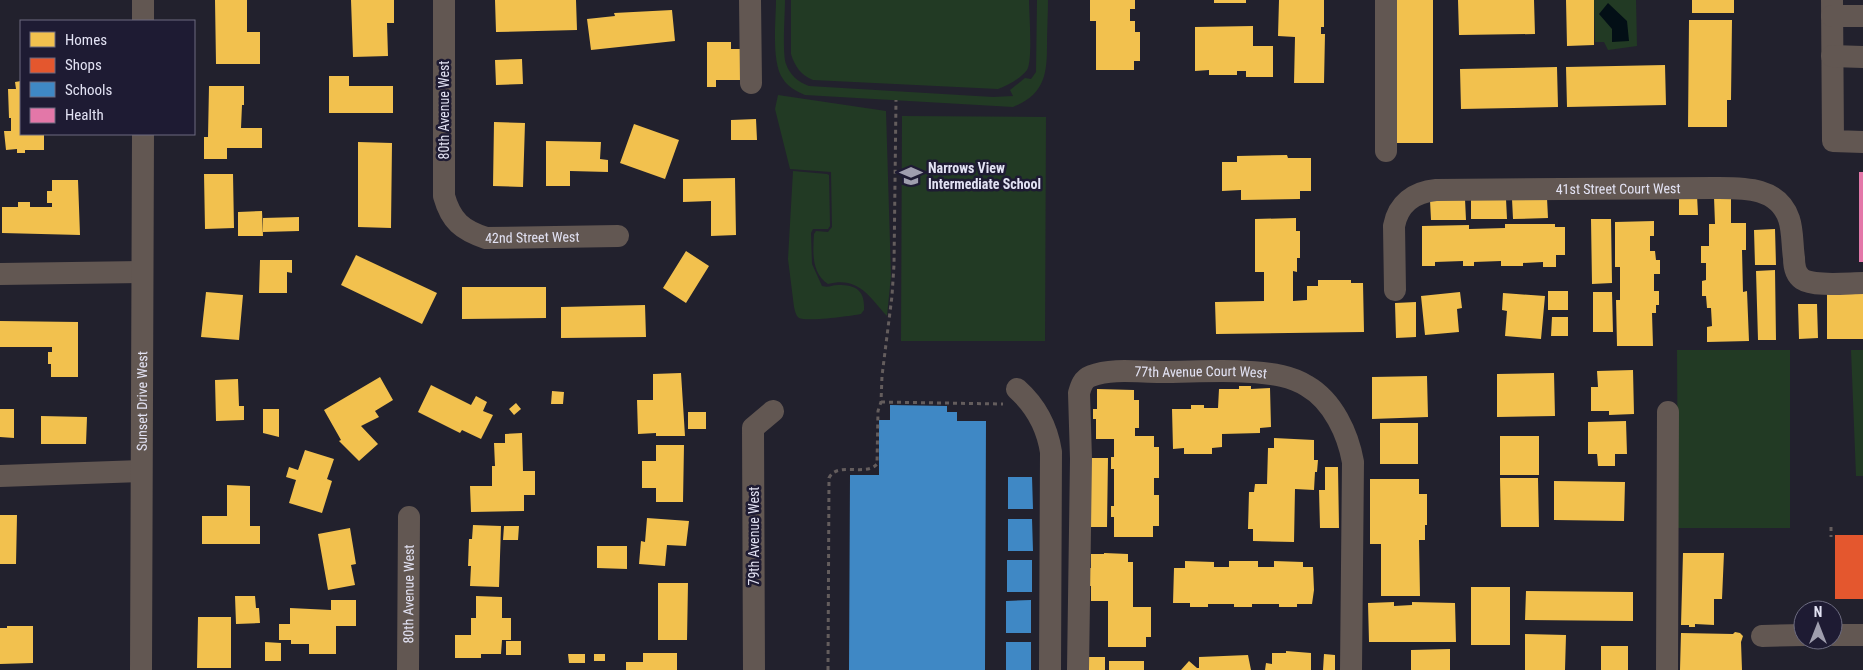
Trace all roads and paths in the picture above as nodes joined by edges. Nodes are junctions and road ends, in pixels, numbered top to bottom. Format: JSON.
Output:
{"nodes":[{"id":1,"x":143,"y":0,"type":"edge"},
{"id":2,"x":444,"y":0,"type":"edge"},
{"id":3,"x":750,"y":0,"type":"edge"},
{"id":4,"x":1386,"y":0,"type":"edge"},
{"id":5,"x":1832,"y":8,"type":"edge"},
{"id":6,"x":1863,"y":16,"type":"edge"},
{"id":7,"x":143,"y":20,"type":"edge"},
{"id":8,"x":1832,"y":56,"type":"junction"},
{"id":9,"x":1863,"y":57,"type":"edge"},
{"id":10,"x":751,"y":83,"type":"dead end"},
{"id":11,"x":896,"y":100,"type":"dead end"},
{"id":12,"x":143,"y":135,"type":"edge"},
{"id":13,"x":1863,"y":142,"type":"edge"},
{"id":14,"x":1386,"y":151,"type":"dead end"},
{"id":15,"x":453,"y":218,"type":"joint"},
{"id":16,"x":618,"y":236,"type":"dead end"},
{"id":17,"x":142,"y":272,"type":"junction"},
{"id":18,"x":0,"y":274,"type":"edge"},
{"id":19,"x":1863,"y":282,"type":"edge"},
{"id":20,"x":1395,"y":290,"type":"dead end"},
{"id":21,"x":1025,"y":397,"type":"joint"},
{"id":22,"x":881,"y":402,"type":"junction"},
{"id":23,"x":773,"y":411,"type":"dead end"},
{"id":24,"x":1668,"y":412,"type":"dead end"},
{"id":25,"x":142,"y":471,"type":"junction"},
{"id":26,"x":0,"y":476,"type":"edge"},
{"id":27,"x":410,"y":517,"type":"dead end"},
{"id":28,"x":1831,"y":527,"type":"dead end"},
{"id":29,"x":1831,"y":537,"type":"dead end"},
{"id":30,"x":1793,"y":635,"type":"edge"},
{"id":31,"x":1843,"y":635,"type":"edge"},
{"id":32,"x":1863,"y":635,"type":"edge"},
{"id":33,"x":1762,"y":636,"type":"dead end"},
{"id":34,"x":141,"y":670,"type":"edge"},
{"id":35,"x":408,"y":670,"type":"edge"},
{"id":36,"x":754,"y":670,"type":"edge"},
{"id":37,"x":828,"y":670,"type":"edge"},
{"id":38,"x":1050,"y":670,"type":"edge"},
{"id":39,"x":1078,"y":670,"type":"edge"},
{"id":40,"x":1351,"y":670,"type":"edge"},
{"id":41,"x":1667,"y":670,"type":"edge"}],
"edges":[{"from":1,"to":7,"type":"street"},
{"from":2,"to":15,"type":"street","name":"80th Avenue West"},
{"from":3,"to":10,"type":"street"},
{"from":4,"to":14,"type":"street"},
{"from":5,"to":6,"type":"street"},
{"from":5,"to":8,"type":"street"},
{"from":8,"to":9,"type":"street"},
{"from":8,"to":13,"type":"street"},
{"from":11,"to":22,"type":"path"},
{"from":12,"to":17,"type":"street","name":"Sunset Drive West"},
{"from":15,"to":16,"type":"street","name":"42nd Street West"},
{"from":17,"to":18,"type":"street"},
{"from":17,"to":25,"type":"street","name":"Sunset Drive West"},
{"from":19,"to":20,"type":"street","name":"41st Street Court West"},
{"from":21,"to":22,"type":"path"},
{"from":21,"to":38,"type":"street"},
{"from":22,"to":37,"type":"path"},
{"from":23,"to":36,"type":"street","name":"79th Avenue West"},
{"from":24,"to":41,"type":"street"},
{"from":25,"to":26,"type":"street"},
{"from":25,"to":34,"type":"street","name":"Sunset Drive West"},
{"from":27,"to":35,"type":"street","name":"80th Avenue West"},
{"from":28,"to":29,"type":"path"},
{"from":30,"to":33,"type":"street"},
{"from":31,"to":32,"type":"street"},
{"from":39,"to":40,"type":"street","name":"77th Avenue Court West"}]}
